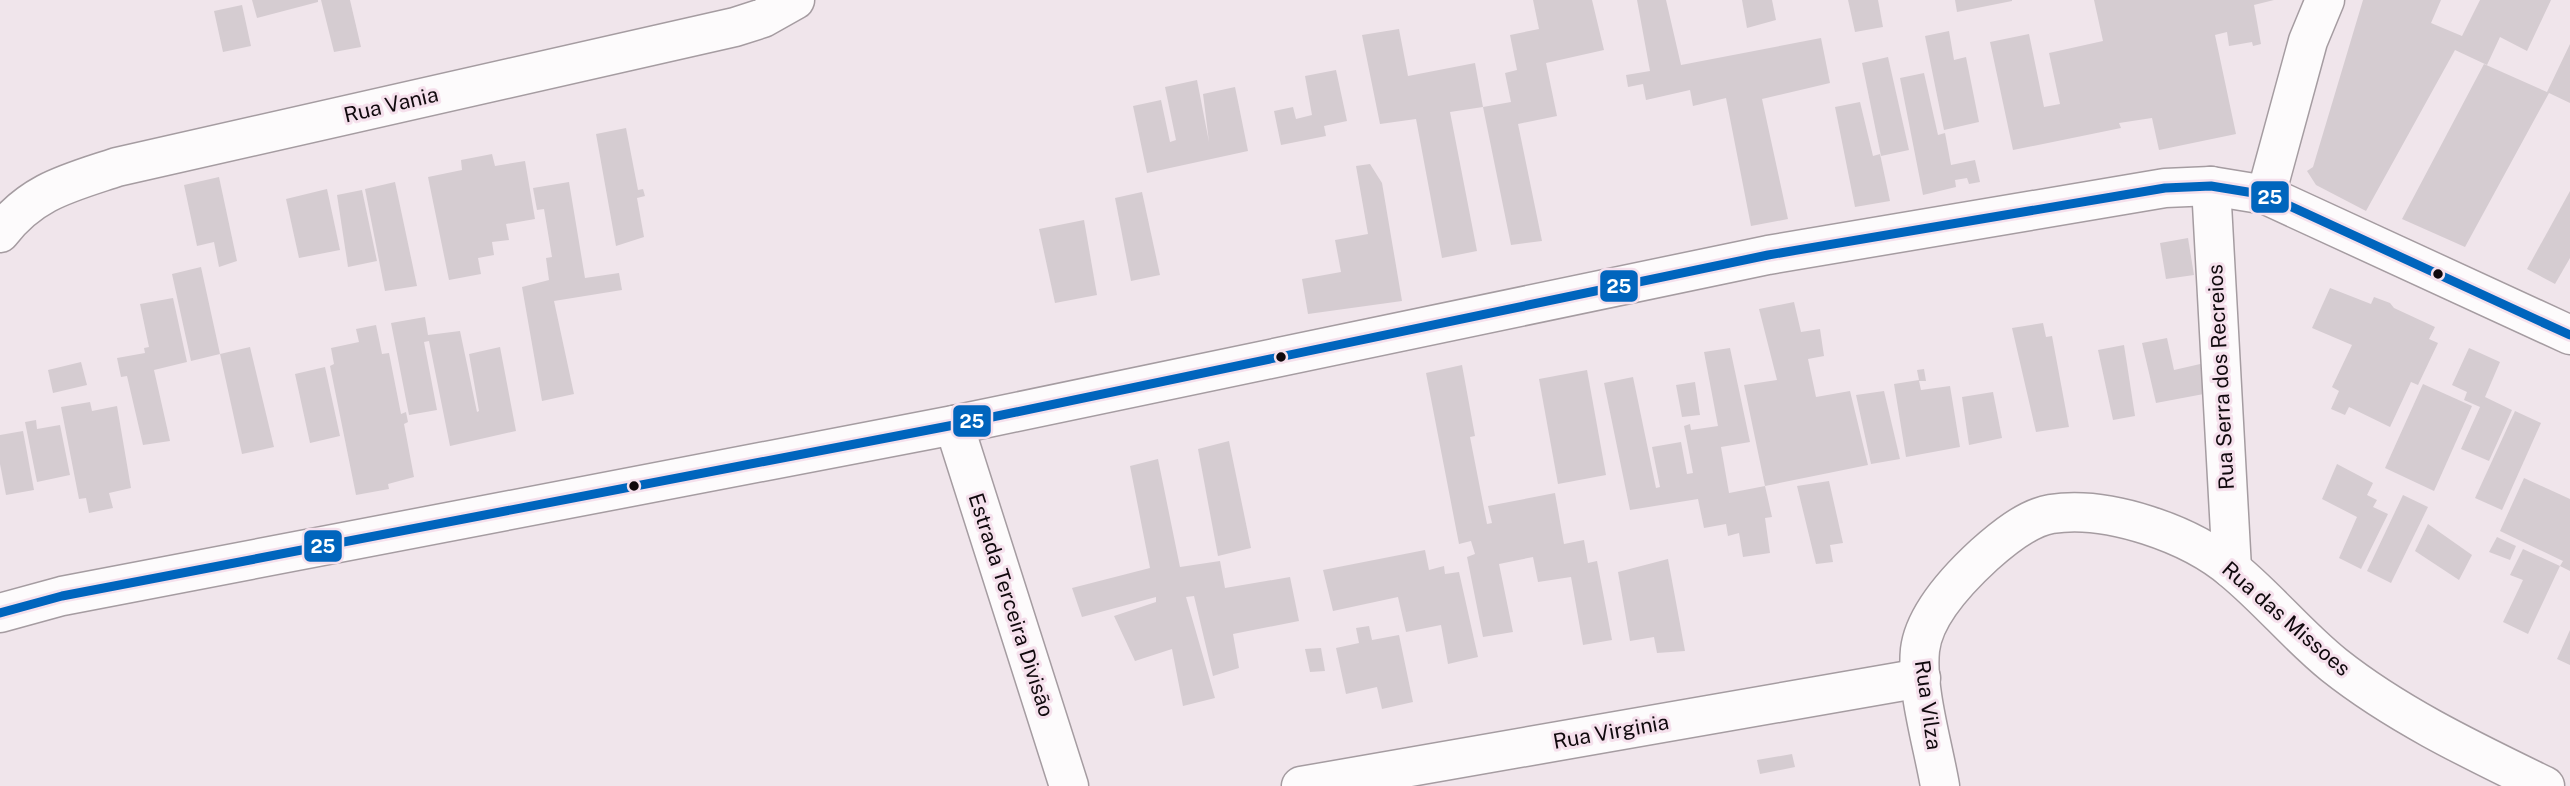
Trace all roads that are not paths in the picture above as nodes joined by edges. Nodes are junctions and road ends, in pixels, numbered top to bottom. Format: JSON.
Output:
{"nodes":[{"id":1,"x":795,"y":0,"type":"edge"},
{"id":2,"x":2325,"y":0,"type":"edge"},
{"id":3,"x":2211,"y":186,"type":"junction"},
{"id":4,"x":2266,"y":195,"type":"junction"},
{"id":5,"x":0,"y":233,"type":"edge"},
{"id":6,"x":2570,"y":335,"type":"edge"},
{"id":7,"x":954,"y":425,"type":"junction"},
{"id":8,"x":2232,"y":569,"type":"junction"},
{"id":9,"x":0,"y":613,"type":"edge"},
{"id":10,"x":1928,"y":624,"type":"joint"},
{"id":11,"x":1921,"y":678,"type":"junction"},
{"id":12,"x":1069,"y":786,"type":"edge"},
{"id":13,"x":1301,"y":786,"type":"edge"},
{"id":14,"x":1940,"y":786,"type":"edge"},
{"id":15,"x":2545,"y":786,"type":"edge"}],
"edges":[{"from":1,"to":5,"type":"street","name":"Rua Vania"},
{"from":2,"to":4,"type":"street"},
{"from":3,"to":4,"type":"street"},
{"from":3,"to":7,"type":"street"},
{"from":3,"to":8,"type":"street","name":"Rua Serra dos Recreios"},
{"from":4,"to":6,"type":"street"},
{"from":7,"to":9,"type":"street"},
{"from":7,"to":12,"type":"street","name":"Estrada Terceira Divisão"},
{"from":8,"to":10,"type":"street","name":"Rua das Missoes"},
{"from":8,"to":15,"type":"street","name":"Rua das Missoes"},
{"from":10,"to":11,"type":"street","name":"Rua Vilza"},
{"from":11,"to":13,"type":"street","name":"Rua Virginia"},
{"from":11,"to":14,"type":"street","name":"Rua Vilza"}]}
